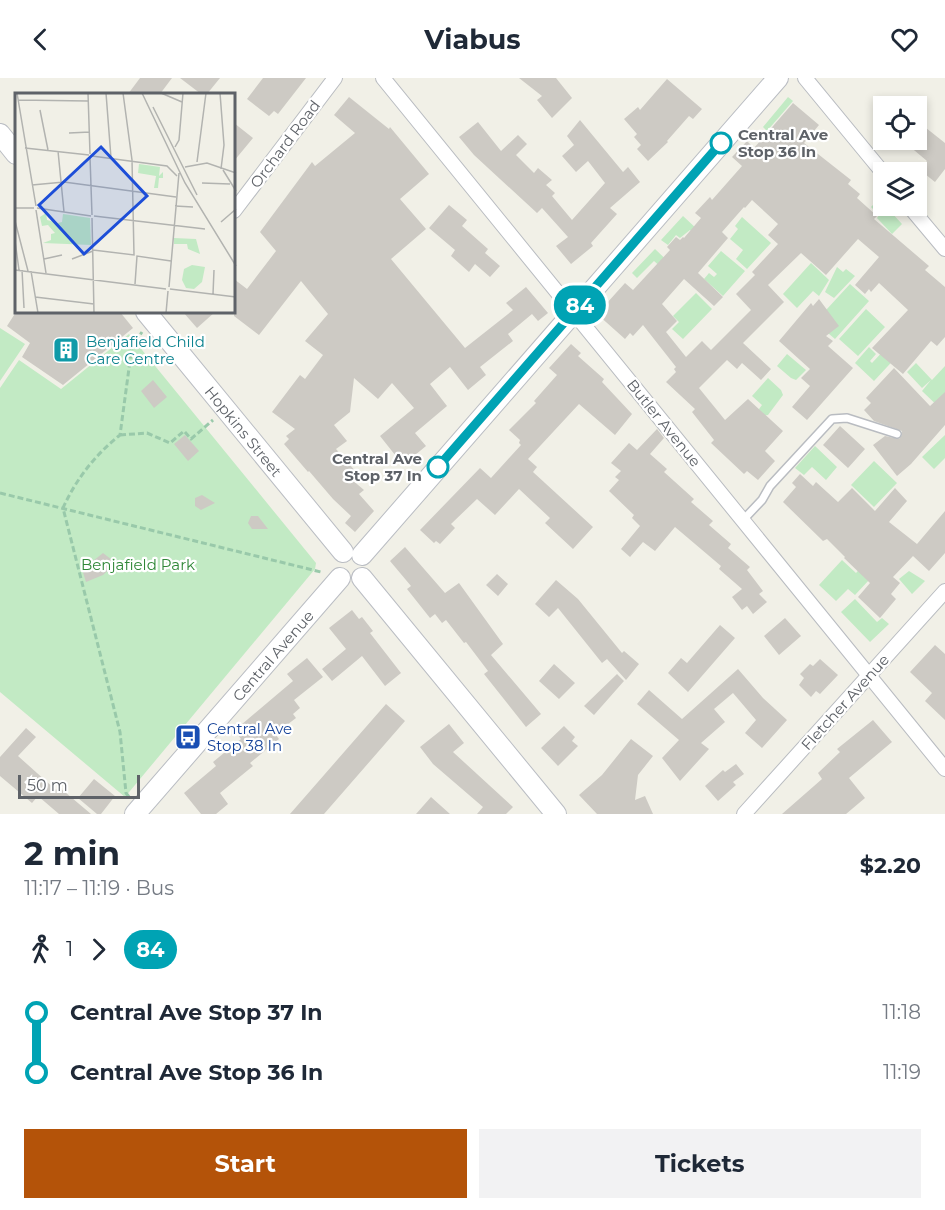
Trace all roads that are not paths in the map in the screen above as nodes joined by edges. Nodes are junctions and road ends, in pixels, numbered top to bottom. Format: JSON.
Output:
{"nodes":[{"id":1,"x":335,"y":78,"type":"edge"},
{"id":2,"x":383,"y":78,"type":"edge"},
{"id":3,"x":778,"y":78,"type":"edge"},
{"id":4,"x":785,"y":78,"type":"edge"},
{"id":5,"x":797,"y":78,"type":"edge"},
{"id":6,"x":805,"y":78,"type":"edge"},
{"id":7,"x":0,"y":134,"type":"edge"},
{"id":8,"x":15,"y":153,"type":"edge"},
{"id":9,"x":874,"y":162,"type":"edge"},
{"id":10,"x":236,"y":208,"type":"edge"},
{"id":11,"x":917,"y":216,"type":"edge"},
{"id":12,"x":945,"y":226,"type":"edge"},
{"id":13,"x":936,"y":238,"type":"junction"},
{"id":14,"x":945,"y":249,"type":"edge"},
{"id":15,"x":573,"y":313,"type":"junction"},
{"id":16,"x":151,"y":314,"type":"edge"},
{"id":17,"x":897,"y":434,"type":"dead end"},
{"id":18,"x":742,"y":520,"type":"junction"},
{"id":19,"x":362,"y":555,"type":"junction"},
{"id":20,"x":339,"y":566,"type":"junction"},
{"id":21,"x":362,"y":578,"type":"junction"},
{"id":22,"x":945,"y":591,"type":"edge"},
{"id":23,"x":869,"y":675,"type":"junction"},
{"id":24,"x":945,"y":769,"type":"edge"},
{"id":25,"x":137,"y":812,"type":"edge"},
{"id":26,"x":556,"y":814,"type":"edge"},
{"id":27,"x":744,"y":814,"type":"edge"}],
"edges":[{"from":1,"to":10,"type":"street","name":"Orchard Road"},
{"from":2,"to":15,"type":"street","name":"Butler Avenue"},
{"from":3,"to":15,"type":"street"},
{"from":4,"to":5,"type":"street"},
{"from":6,"to":9,"type":"street"},
{"from":7,"to":8,"type":"street"},
{"from":11,"to":13,"type":"street"},
{"from":12,"to":13,"type":"street"},
{"from":13,"to":14,"type":"street"},
{"from":15,"to":18,"type":"street","name":"Butler Avenue"},
{"from":15,"to":19,"type":"street"},
{"from":16,"to":20,"type":"street","name":"Hopkins Street"},
{"from":17,"to":18,"type":"lane"},
{"from":18,"to":23,"type":"street","name":"Butler Avenue"},
{"from":19,"to":20,"type":"street"},
{"from":19,"to":21,"type":"street"},
{"from":20,"to":21,"type":"street"},
{"from":20,"to":25,"type":"street","name":"Central Avenue"},
{"from":21,"to":26,"type":"street"},
{"from":22,"to":23,"type":"street","name":"Fletcher Avenue"},
{"from":23,"to":24,"type":"street","name":"Butler Avenue"},
{"from":23,"to":27,"type":"street","name":"Fletcher Avenue"}]}
